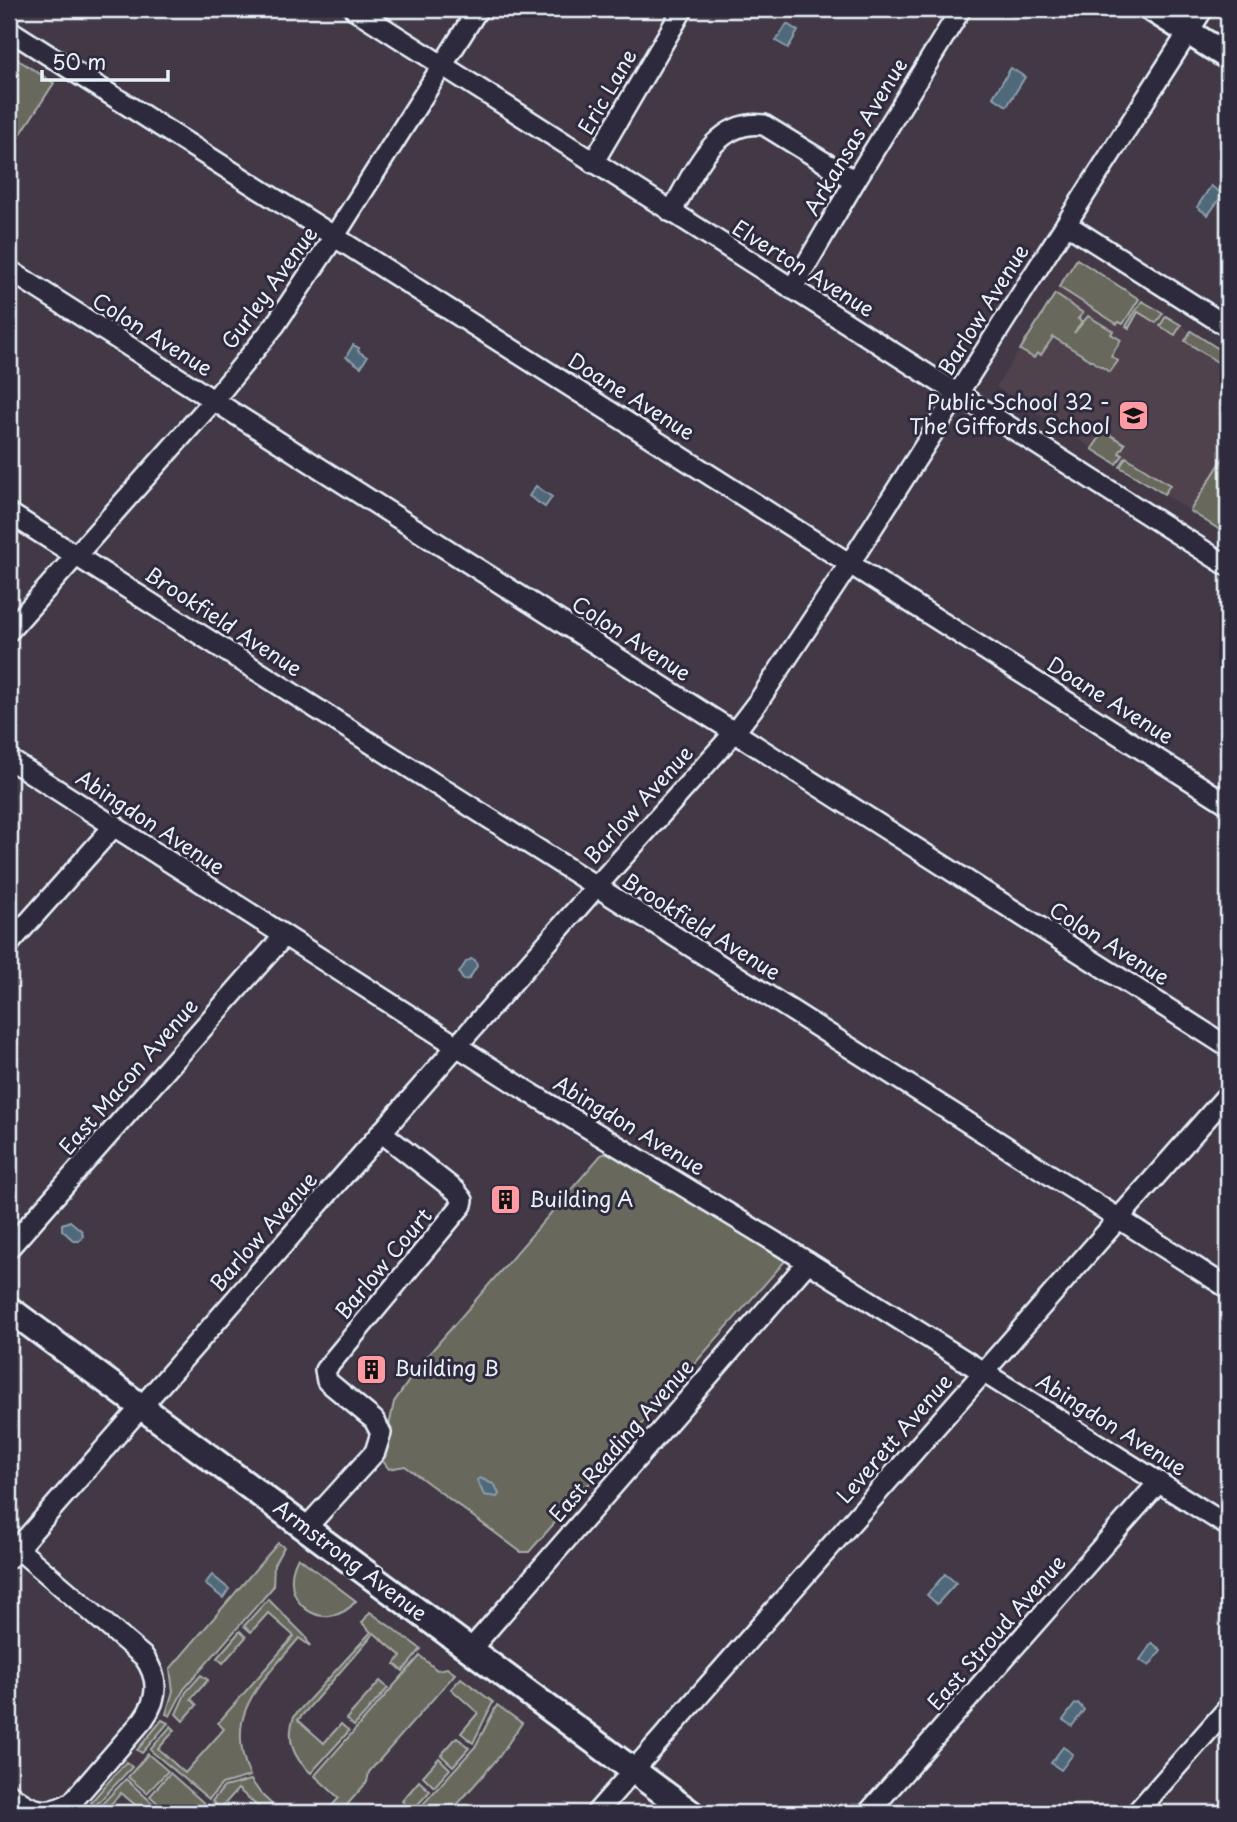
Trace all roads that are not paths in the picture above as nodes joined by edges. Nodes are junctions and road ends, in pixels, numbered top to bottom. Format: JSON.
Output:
{"nodes":[{"id":1,"x":354,"y":9,"type":"edge"},
{"id":2,"x":478,"y":9,"type":"edge"},
{"id":3,"x":683,"y":9,"type":"edge"},
{"id":4,"x":961,"y":9,"type":"edge"},
{"id":5,"x":1152,"y":9,"type":"edge"},
{"id":6,"x":1203,"y":9,"type":"edge"},
{"id":7,"x":9,"y":30,"type":"edge"},
{"id":8,"x":1188,"y":32,"type":"junction"},
{"id":9,"x":1228,"y":57,"type":"edge"},
{"id":10,"x":443,"y":64,"type":"junction"},
{"id":11,"x":593,"y":163,"type":"junction"},
{"id":12,"x":855,"y":181,"type":"junction"},
{"id":13,"x":671,"y":212,"type":"junction"},
{"id":14,"x":1066,"y":224,"type":"junction"},
{"id":15,"x":334,"y":237,"type":"junction"},
{"id":16,"x":9,"y":270,"type":"edge"},
{"id":17,"x":792,"y":289,"type":"junction"},
{"id":18,"x":1228,"y":327,"type":"edge"},
{"id":19,"x":958,"y":394,"type":"junction"},
{"id":20,"x":214,"y":400,"type":"junction"},
{"id":21,"x":9,"y":513,"type":"edge"},
{"id":22,"x":77,"y":555,"type":"junction"},
{"id":23,"x":850,"y":563,"type":"junction"},
{"id":24,"x":1228,"y":566,"type":"edge"},
{"id":25,"x":9,"y":631,"type":"edge"},
{"id":26,"x":734,"y":733,"type":"junction"},
{"id":27,"x":9,"y":759,"type":"edge"},
{"id":28,"x":1228,"y":804,"type":"edge"},
{"id":29,"x":115,"y":825,"type":"junction"},
{"id":30,"x":596,"y":887,"type":"junction"},
{"id":31,"x":284,"y":936,"type":"junction"},
{"id":32,"x":9,"y":944,"type":"edge"},
{"id":33,"x":457,"y":1045,"type":"junction"},
{"id":34,"x":1228,"y":1047,"type":"edge"},
{"id":35,"x":1228,"y":1094,"type":"edge"},
{"id":36,"x":381,"y":1132,"type":"junction"},
{"id":37,"x":1120,"y":1220,"type":"junction"},
{"id":38,"x":9,"y":1248,"type":"edge"},
{"id":39,"x":808,"y":1262,"type":"junction"},
{"id":40,"x":1228,"y":1288,"type":"edge"},
{"id":41,"x":9,"y":1309,"type":"edge"},
{"id":42,"x":984,"y":1372,"type":"junction"},
{"id":43,"x":142,"y":1406,"type":"junction"},
{"id":44,"x":1159,"y":1482,"type":"junction"},
{"id":45,"x":1228,"y":1526,"type":"edge"},
{"id":46,"x":306,"y":1528,"type":"junction"},
{"id":47,"x":13,"y":1553,"type":"edge"},
{"id":48,"x":470,"y":1650,"type":"junction"},
{"id":49,"x":1228,"y":1708,"type":"edge"},
{"id":50,"x":634,"y":1770,"type":"junction"},
{"id":51,"x":9,"y":1793,"type":"edge"},
{"id":52,"x":596,"y":1813,"type":"edge"},
{"id":53,"x":691,"y":1813,"type":"edge"},
{"id":54,"x":868,"y":1813,"type":"edge"},
{"id":55,"x":1136,"y":1813,"type":"edge"}],
"edges":[{"from":1,"to":10,"type":"street","name":"Elverton Avenue"},
{"from":2,"to":10,"type":"street","name":"Gurley Avenue"},
{"from":3,"to":11,"type":"street","name":"Eric Lane"},
{"from":4,"to":12,"type":"street","name":"Arkansas Avenue"},
{"from":5,"to":8,"type":"street"},
{"from":6,"to":8,"type":"street","name":"Barlow Avenue"},
{"from":7,"to":15,"type":"street","name":"Doane Avenue"},
{"from":8,"to":9,"type":"street"},
{"from":8,"to":14,"type":"street","name":"Barlow Avenue"},
{"from":10,"to":11,"type":"street","name":"Elverton Avenue"},
{"from":10,"to":15,"type":"street","name":"Gurley Avenue"},
{"from":11,"to":13,"type":"street","name":"Elverton Avenue"},
{"from":12,"to":13,"type":"street"},
{"from":12,"to":17,"type":"street","name":"Arkansas Avenue"},
{"from":13,"to":17,"type":"street","name":"Elverton Avenue"},
{"from":14,"to":18,"type":"street"},
{"from":14,"to":19,"type":"street","name":"Barlow Avenue"},
{"from":15,"to":20,"type":"street","name":"Gurley Avenue"},
{"from":15,"to":23,"type":"street","name":"Doane Avenue"},
{"from":16,"to":20,"type":"street","name":"Colon Avenue"},
{"from":17,"to":19,"type":"street","name":"Elverton Avenue"},
{"from":19,"to":23,"type":"street","name":"Barlow Avenue"},
{"from":19,"to":24,"type":"street","name":"Elverton Avenue"},
{"from":20,"to":22,"type":"street","name":"Gurley Avenue"},
{"from":20,"to":26,"type":"street","name":"Colon Avenue"},
{"from":21,"to":22,"type":"street","name":"Brookfield Avenue"},
{"from":22,"to":25,"type":"street","name":"Gurley Avenue"},
{"from":22,"to":30,"type":"street","name":"Brookfield Avenue"},
{"from":23,"to":26,"type":"street","name":"Barlow Avenue"},
{"from":23,"to":28,"type":"street","name":"Doane Avenue"},
{"from":26,"to":30,"type":"street","name":"Barlow Avenue"},
{"from":26,"to":34,"type":"street","name":"Colon Avenue"},
{"from":27,"to":29,"type":"street","name":"Abingdon Avenue"},
{"from":29,"to":31,"type":"street","name":"Abingdon Avenue"},
{"from":29,"to":32,"type":"street"},
{"from":30,"to":33,"type":"street","name":"Barlow Avenue"},
{"from":30,"to":37,"type":"street","name":"Brookfield Avenue"},
{"from":31,"to":33,"type":"street","name":"Abingdon Avenue"},
{"from":31,"to":38,"type":"street","name":"East Macon Avenue"},
{"from":33,"to":36,"type":"street","name":"Barlow Avenue"},
{"from":33,"to":39,"type":"street","name":"Abingdon Avenue"},
{"from":35,"to":37,"type":"street","name":"Leverett Avenue"},
{"from":36,"to":43,"type":"street","name":"Barlow Avenue"},
{"from":36,"to":46,"type":"street","name":"Barlow Court"},
{"from":37,"to":40,"type":"street","name":"Brookfield Avenue"},
{"from":37,"to":42,"type":"street","name":"Leverett Avenue"},
{"from":39,"to":42,"type":"street","name":"Abingdon Avenue"},
{"from":39,"to":48,"type":"street","name":"East Reading Avenue"},
{"from":41,"to":43,"type":"street","name":"Armstrong Avenue"},
{"from":42,"to":44,"type":"street","name":"Abingdon Avenue"},
{"from":42,"to":50,"type":"street","name":"Leverett Avenue"},
{"from":43,"to":46,"type":"street","name":"Armstrong Avenue"},
{"from":43,"to":47,"type":"street","name":"Barlow Avenue"},
{"from":44,"to":45,"type":"street","name":"Abingdon Avenue"},
{"from":44,"to":54,"type":"street","name":"East Stroud Avenue"},
{"from":46,"to":48,"type":"street","name":"Armstrong Avenue"},
{"from":47,"to":51,"type":"street"},
{"from":48,"to":50,"type":"street","name":"Armstrong Avenue"},
{"from":49,"to":55,"type":"street"},
{"from":50,"to":52,"type":"street","name":"Leverett Avenue"},
{"from":50,"to":53,"type":"street","name":"Armstrong Avenue"}]}
